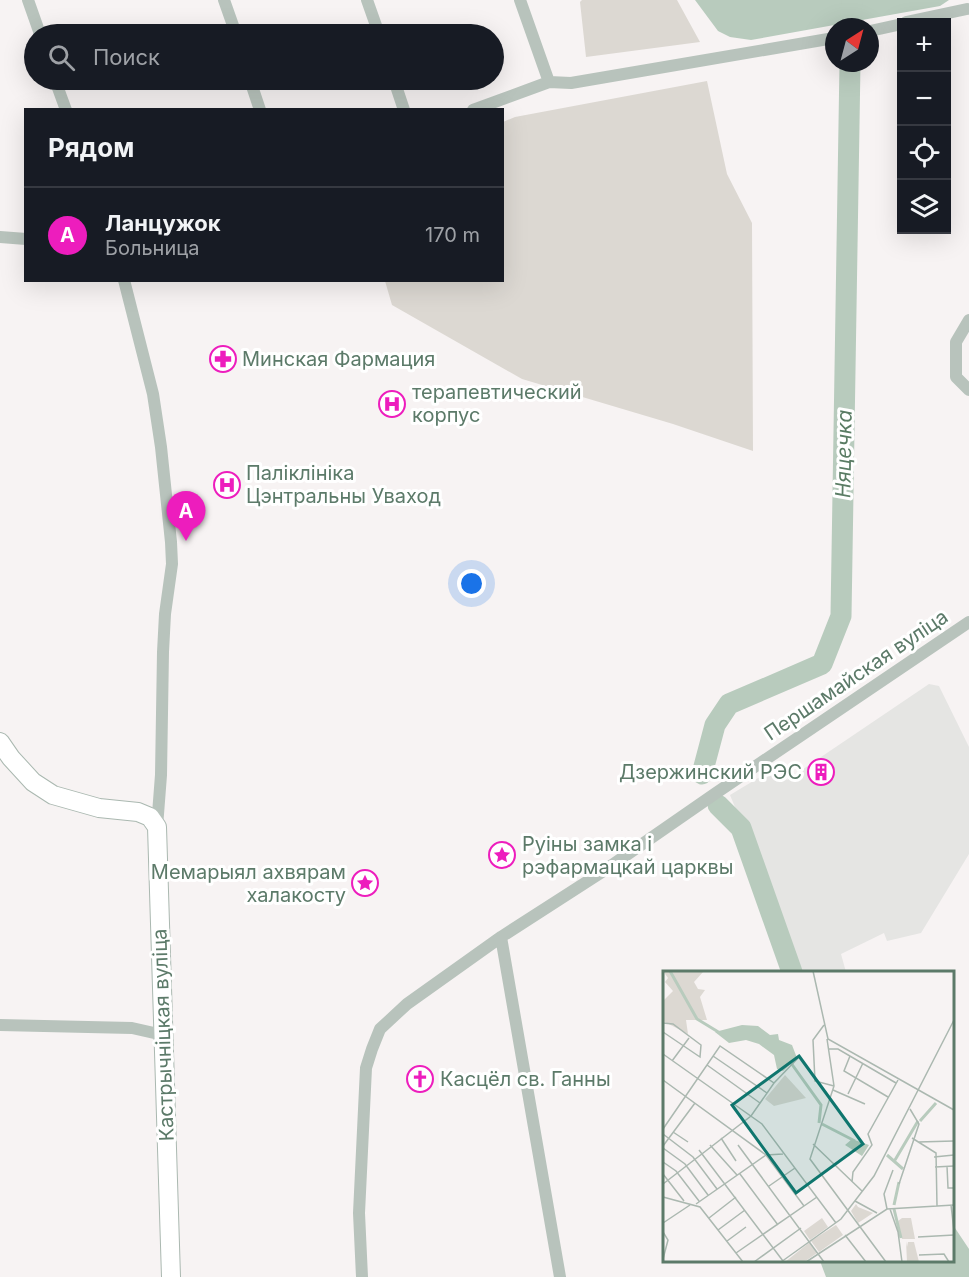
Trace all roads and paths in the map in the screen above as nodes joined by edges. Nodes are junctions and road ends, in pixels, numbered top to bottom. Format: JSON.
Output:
{"nodes":[{"id":1,"x":28,"y":0,"type":"edge"},
{"id":2,"x":224,"y":0,"type":"edge"},
{"id":3,"x":367,"y":0,"type":"edge"},
{"id":4,"x":520,"y":0,"type":"edge"},
{"id":5,"x":967,"y":9,"type":"dead end"},
{"id":6,"x":925,"y":18,"type":"edge"},
{"id":7,"x":36,"y":24,"type":"edge"},
{"id":8,"x":232,"y":24,"type":"edge"},
{"id":9,"x":375,"y":24,"type":"edge"},
{"id":10,"x":897,"y":25,"type":"edge"},
{"id":11,"x":879,"y":29,"type":"edge"},
{"id":12,"x":825,"y":40,"type":"edge"},
{"id":13,"x":549,"y":82,"type":"junction"},
{"id":14,"x":59,"y":90,"type":"edge"},
{"id":15,"x":253,"y":90,"type":"edge"},
{"id":16,"x":397,"y":90,"type":"edge"},
{"id":17,"x":65,"y":108,"type":"edge"},
{"id":18,"x":259,"y":108,"type":"edge"},
{"id":19,"x":403,"y":108,"type":"edge"},
{"id":20,"x":478,"y":108,"type":"edge"},
{"id":21,"x":0,"y":237,"type":"edge"},
{"id":22,"x":24,"y":239,"type":"edge"},
{"id":23,"x":125,"y":282,"type":"edge"},
{"id":24,"x":969,"y":320,"type":"edge"},
{"id":25,"x":969,"y":390,"type":"edge"},
{"id":26,"x":969,"y":622,"type":"edge"},
{"id":27,"x":0,"y":742,"type":"edge"},
{"id":28,"x":157,"y":827,"type":"junction"},
{"id":29,"x":501,"y":937,"type":"junction"},
{"id":30,"x":0,"y":1025,"type":"edge"},
{"id":31,"x":163,"y":1035,"type":"junction"},
{"id":32,"x":171,"y":1277,"type":"edge"},
{"id":33,"x":362,"y":1277,"type":"edge"},
{"id":34,"x":560,"y":1277,"type":"edge"}],
"edges":[{"from":1,"to":7,"type":"street"},
{"from":2,"to":8,"type":"street"},
{"from":3,"to":9,"type":"street"},
{"from":4,"to":13,"type":"street"},
{"from":5,"to":6,"type":"street"},
{"from":10,"to":11,"type":"street"},
{"from":12,"to":13,"type":"street"},
{"from":13,"to":20,"type":"street"},
{"from":14,"to":17,"type":"street"},
{"from":15,"to":18,"type":"street"},
{"from":16,"to":19,"type":"street"},
{"from":21,"to":22,"type":"street"},
{"from":23,"to":28,"type":"street","name":"Кастрычніцкая вуліца"},
{"from":24,"to":25,"type":"street"},
{"from":26,"to":29,"type":"street","name":"Першамайская вуліца"},
{"from":27,"to":28,"type":"street"},
{"from":28,"to":31,"type":"street","name":"Кастрычніцкая вуліца"},
{"from":29,"to":33,"type":"street","name":"Першамайская вуліца"},
{"from":29,"to":34,"type":"street"},
{"from":30,"to":31,"type":"street"},
{"from":31,"to":32,"type":"street","name":"Кастрычніцкая вуліца"}]}
